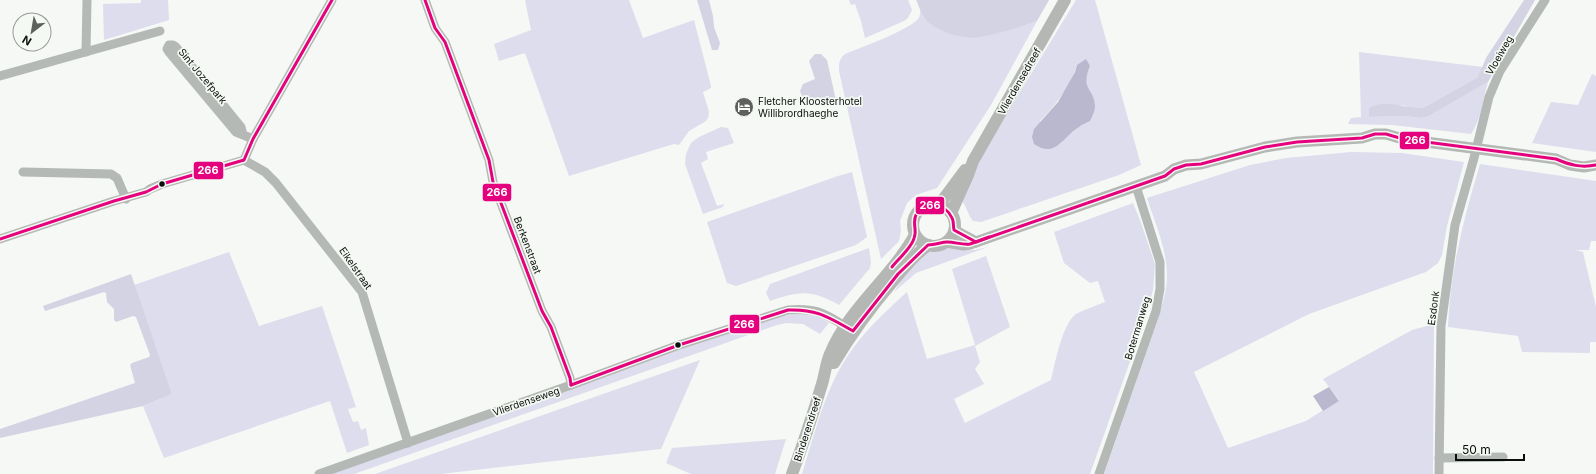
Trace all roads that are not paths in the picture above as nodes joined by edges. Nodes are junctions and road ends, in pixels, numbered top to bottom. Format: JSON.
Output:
{"nodes":[{"id":1,"x":87,"y":0,"type":"edge"},
{"id":2,"x":332,"y":0,"type":"edge"},
{"id":3,"x":426,"y":0,"type":"edge"},
{"id":4,"x":1065,"y":0,"type":"edge"},
{"id":5,"x":1544,"y":0,"type":"edge"},
{"id":6,"x":160,"y":31,"type":"dead end"},
{"id":7,"x":86,"y":52,"type":"junction"},
{"id":8,"x":0,"y":76,"type":"edge"},
{"id":9,"x":243,"y":135,"type":"junction"},
{"id":10,"x":253,"y":139,"type":"junction"},
{"id":11,"x":1477,"y":148,"type":"junction"},
{"id":12,"x":244,"y":160,"type":"junction"},
{"id":13,"x":973,"y":161,"type":"junction"},
{"id":14,"x":1594,"y":165,"type":"edge"},
{"id":15,"x":23,"y":172,"type":"dead end"},
{"id":16,"x":1136,"y":186,"type":"junction"},
{"id":17,"x":126,"y":199,"type":"junction"},
{"id":18,"x":939,"y":205,"type":"junction"},
{"id":19,"x":951,"y":213,"type":"junction"},
{"id":20,"x":954,"y":230,"type":"junction"},
{"id":21,"x":915,"y":235,"type":"junction"},
{"id":22,"x":0,"y":238,"type":"edge"},
{"id":23,"x":946,"y":242,"type":"junction"},
{"id":24,"x":976,"y":242,"type":"junction"},
{"id":25,"x":928,"y":245,"type":"junction"},
{"id":26,"x":849,"y":329,"type":"junction"},
{"id":27,"x":571,"y":385,"type":"junction"},
{"id":28,"x":408,"y":443,"type":"junction"},
{"id":29,"x":1503,"y":457,"type":"dead end"},
{"id":30,"x":1439,"y":458,"type":"junction"},
{"id":31,"x":319,"y":474,"type":"edge"},
{"id":32,"x":792,"y":474,"type":"edge"},
{"id":33,"x":1099,"y":474,"type":"edge"},
{"id":34,"x":1439,"y":474,"type":"edge"}],
"edges":[{"from":1,"to":7,"type":"street"},
{"from":2,"to":10,"type":"street"},
{"from":3,"to":27,"type":"street","name":"Berkenstraat"},
{"from":4,"to":13,"type":"main road","name":"Vlierdensedreef"},
{"from":5,"to":11,"type":"street","name":"Vloeiweg"},
{"from":6,"to":7,"type":"street"},
{"from":7,"to":8,"type":"street"},
{"from":9,"to":9,"type":"street","name":"Sint Jozefpark"},
{"from":9,"to":10,"type":"street","name":"Sint Jozefpark"},
{"from":10,"to":12,"type":"street"},
{"from":11,"to":14,"type":"street"},
{"from":11,"to":16,"type":"street"},
{"from":11,"to":30,"type":"street","name":"Esdonk"},
{"from":12,"to":17,"type":"street"},
{"from":12,"to":28,"type":"street","name":"Eikelstraat"},
{"from":13,"to":18,"type":"main road","name":"Vlierdensedreef"},
{"from":13,"to":19,"type":"main road","name":"Vlierdensedreef"},
{"from":15,"to":17,"type":"street"},
{"from":16,"to":24,"type":"street"},
{"from":16,"to":33,"type":"street","name":"Botermanweg"},
{"from":17,"to":22,"type":"street"},
{"from":18,"to":19,"type":"main road"},
{"from":18,"to":21,"type":"main road"},
{"from":19,"to":20,"type":"main road"},
{"from":20,"to":23,"type":"main road"},
{"from":20,"to":24,"type":"street"},
{"from":21,"to":25,"type":"main road"},
{"from":21,"to":26,"type":"main road"},
{"from":23,"to":24,"type":"street"},
{"from":23,"to":25,"type":"main road"},
{"from":25,"to":26,"type":"main road"},
{"from":26,"to":27,"type":"street","name":"Vlierdenseweg"},
{"from":26,"to":32,"type":"main road","name":"Binderendreef"},
{"from":27,"to":28,"type":"street","name":"Vlierdenseweg"},
{"from":28,"to":31,"type":"street","name":"Vlierdenseweg"},
{"from":29,"to":30,"type":"street"},
{"from":30,"to":34,"type":"street","name":"Esdonk"}]}
